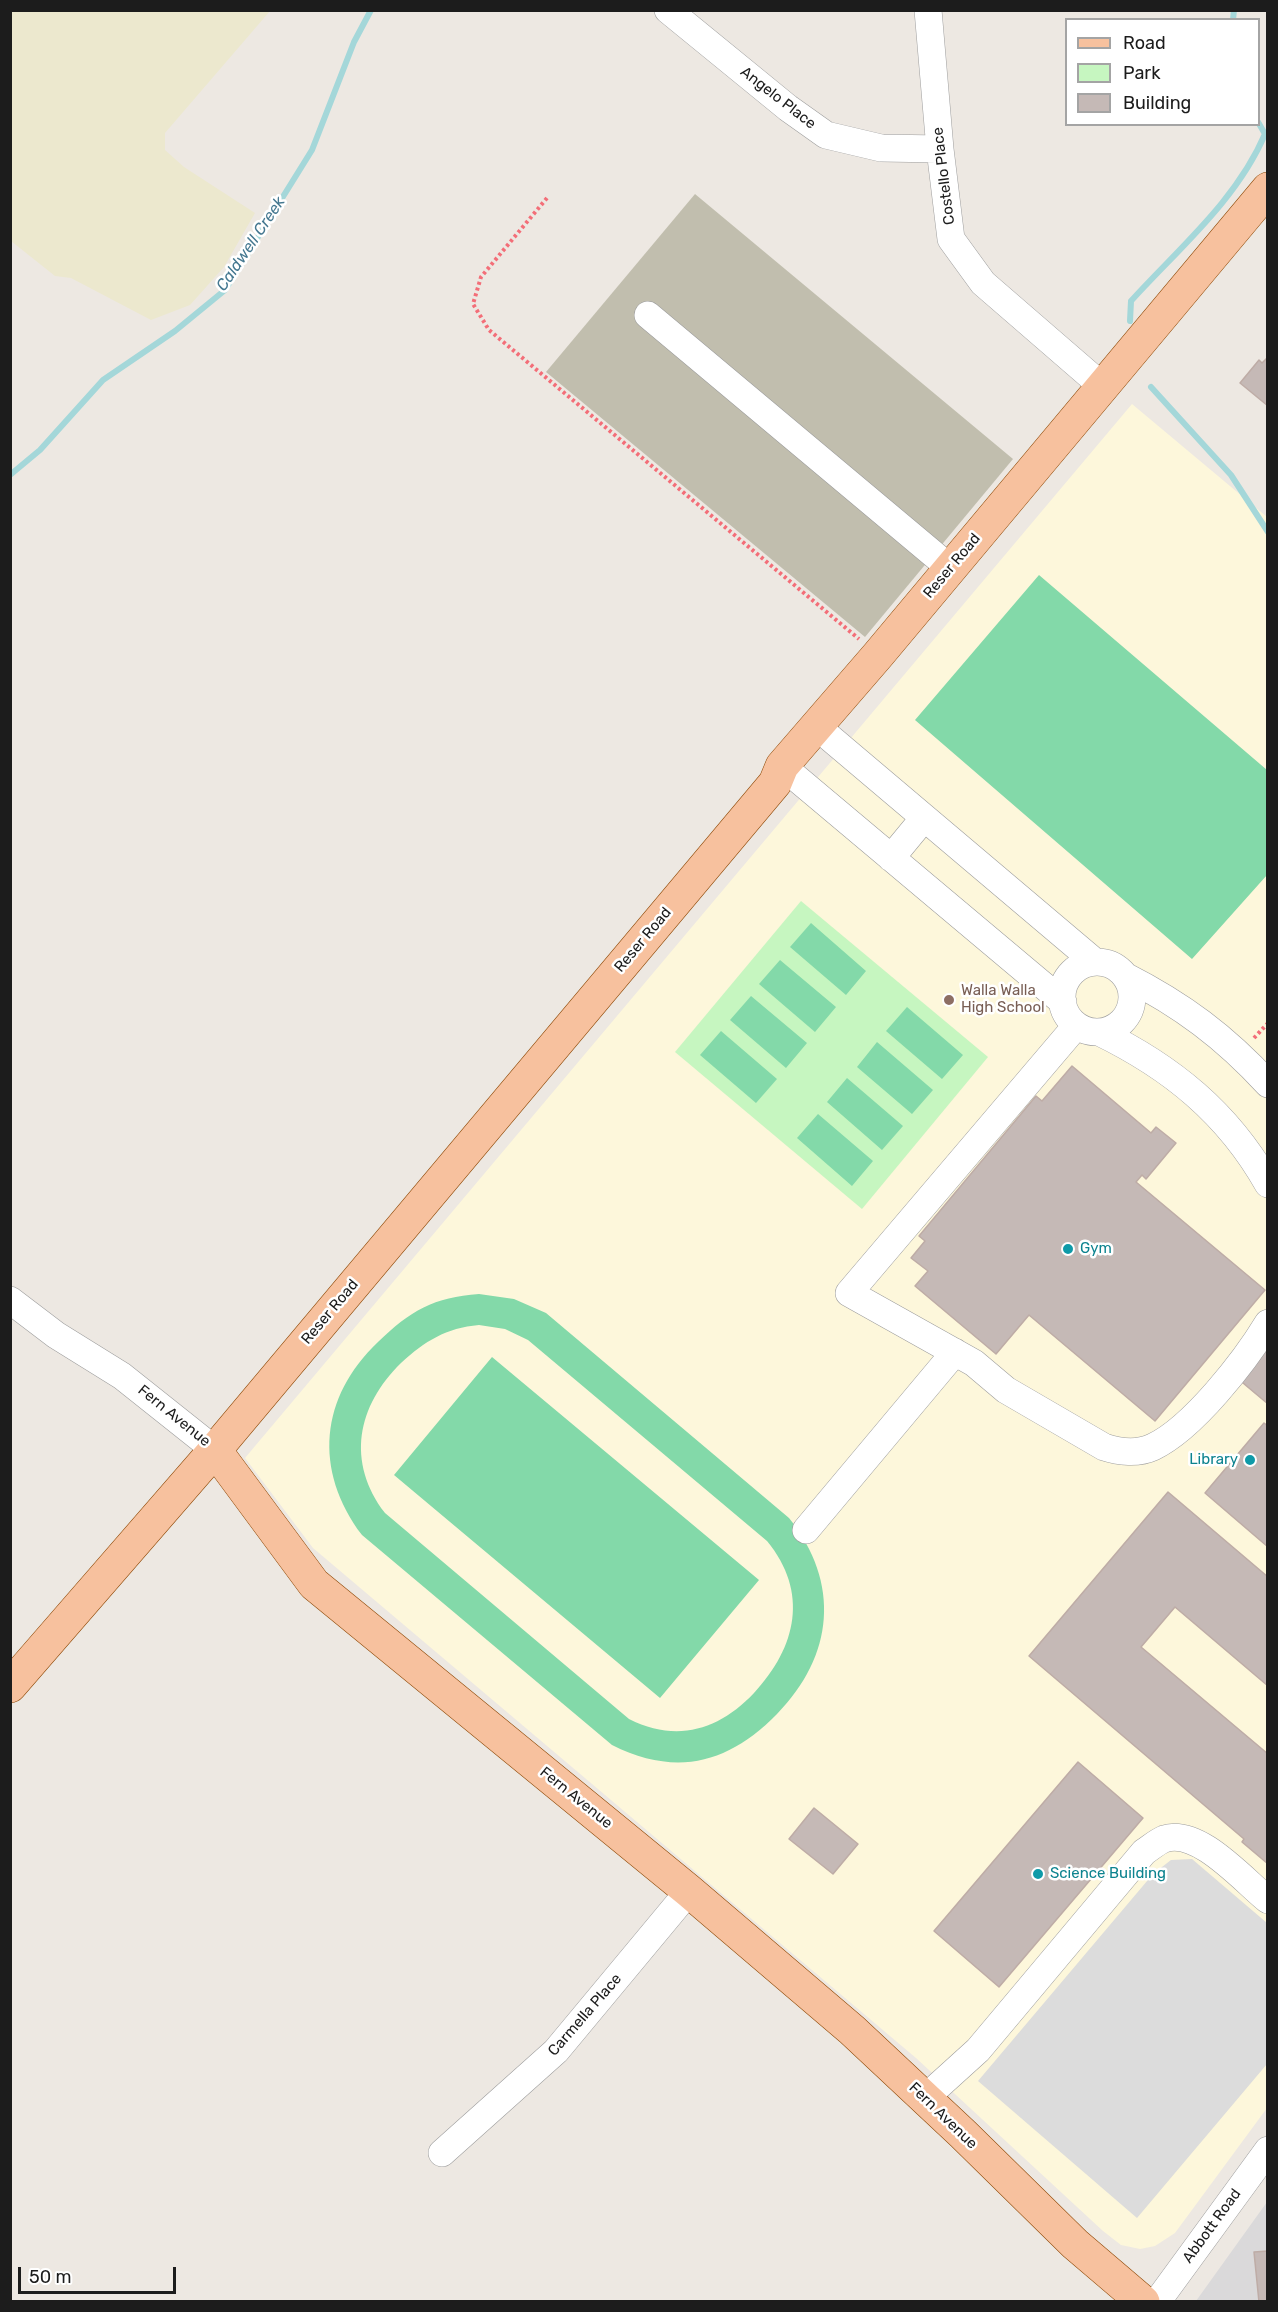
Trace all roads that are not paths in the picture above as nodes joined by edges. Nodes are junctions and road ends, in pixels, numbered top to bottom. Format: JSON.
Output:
{"nodes":[{"id":1,"x":668,"y":10,"type":"edge"},
{"id":2,"x":928,"y":10,"type":"edge"},
{"id":3,"x":940,"y":149,"type":"junction"},
{"id":4,"x":1268,"y":189,"type":"edge"},
{"id":5,"x":648,"y":315,"type":"dead end"},
{"id":6,"x":1102,"y":386,"type":"junction"},
{"id":7,"x":950,"y":568,"type":"junction"},
{"id":8,"x":816,"y":726,"type":"junction"},
{"id":9,"x":782,"y":766,"type":"junction"},
{"id":10,"x":924,"y":818,"type":"junction"},
{"id":11,"x":891,"y":858,"type":"junction"},
{"id":12,"x":1095,"y":962,"type":"junction"},
{"id":13,"x":1125,"y":976,"type":"junction"},
{"id":14,"x":1063,"y":1002,"type":"junction"},
{"id":15,"x":1088,"y":1029,"type":"junction"},
{"id":16,"x":1268,"y":1084,"type":"edge"},
{"id":17,"x":1268,"y":1184,"type":"edge"},
{"id":18,"x":10,"y":1300,"type":"edge"},
{"id":19,"x":1268,"y":1323,"type":"edge"},
{"id":20,"x":955,"y":1352,"type":"junction"},
{"id":21,"x":215,"y":1450,"type":"junction"},
{"id":22,"x":806,"y":1530,"type":"dead end"},
{"id":23,"x":10,"y":1686,"type":"edge"},
{"id":24,"x":689,"y":1891,"type":"junction"},
{"id":25,"x":1268,"y":1900,"type":"edge"},
{"id":26,"x":925,"y":2098,"type":"junction"},
{"id":27,"x":1268,"y":2150,"type":"edge"},
{"id":28,"x":442,"y":2153,"type":"dead end"},
{"id":29,"x":1143,"y":2301,"type":"edge"},
{"id":30,"x":1157,"y":2301,"type":"edge"}],
"edges":[{"from":1,"to":3,"type":"street","name":"Angelo Place"},
{"from":2,"to":3,"type":"street","name":"Costello Place"},
{"from":3,"to":6,"type":"street","name":"Costello Place"},
{"from":4,"to":6,"type":"main road","name":"Reser Road"},
{"from":5,"to":7,"type":"street"},
{"from":6,"to":7,"type":"main road","name":"Reser Road"},
{"from":7,"to":8,"type":"main road","name":"Reser Road"},
{"from":8,"to":9,"type":"main road","name":"Reser Road"},
{"from":8,"to":10,"type":"street"},
{"from":9,"to":11,"type":"street"},
{"from":9,"to":21,"type":"main road","name":"Reser Road"},
{"from":10,"to":11,"type":"street"},
{"from":10,"to":12,"type":"street"},
{"from":11,"to":14,"type":"street"},
{"from":12,"to":13,"type":"street"},
{"from":12,"to":14,"type":"street"},
{"from":13,"to":15,"type":"street"},
{"from":13,"to":16,"type":"street"},
{"from":14,"to":15,"type":"street"},
{"from":15,"to":17,"type":"street"},
{"from":15,"to":20,"type":"street"},
{"from":18,"to":21,"type":"street","name":"Fern Avenue"},
{"from":19,"to":20,"type":"street"},
{"from":20,"to":22,"type":"street"},
{"from":21,"to":23,"type":"main road","name":"Reser Road"},
{"from":21,"to":24,"type":"main road","name":"Fern Avenue"},
{"from":24,"to":26,"type":"main road","name":"Fern Avenue"},
{"from":24,"to":28,"type":"street","name":"Carmella Place"},
{"from":25,"to":26,"type":"street"},
{"from":26,"to":29,"type":"main road","name":"Fern Avenue"},
{"from":27,"to":30,"type":"street","name":"Abbott Road"}]}
